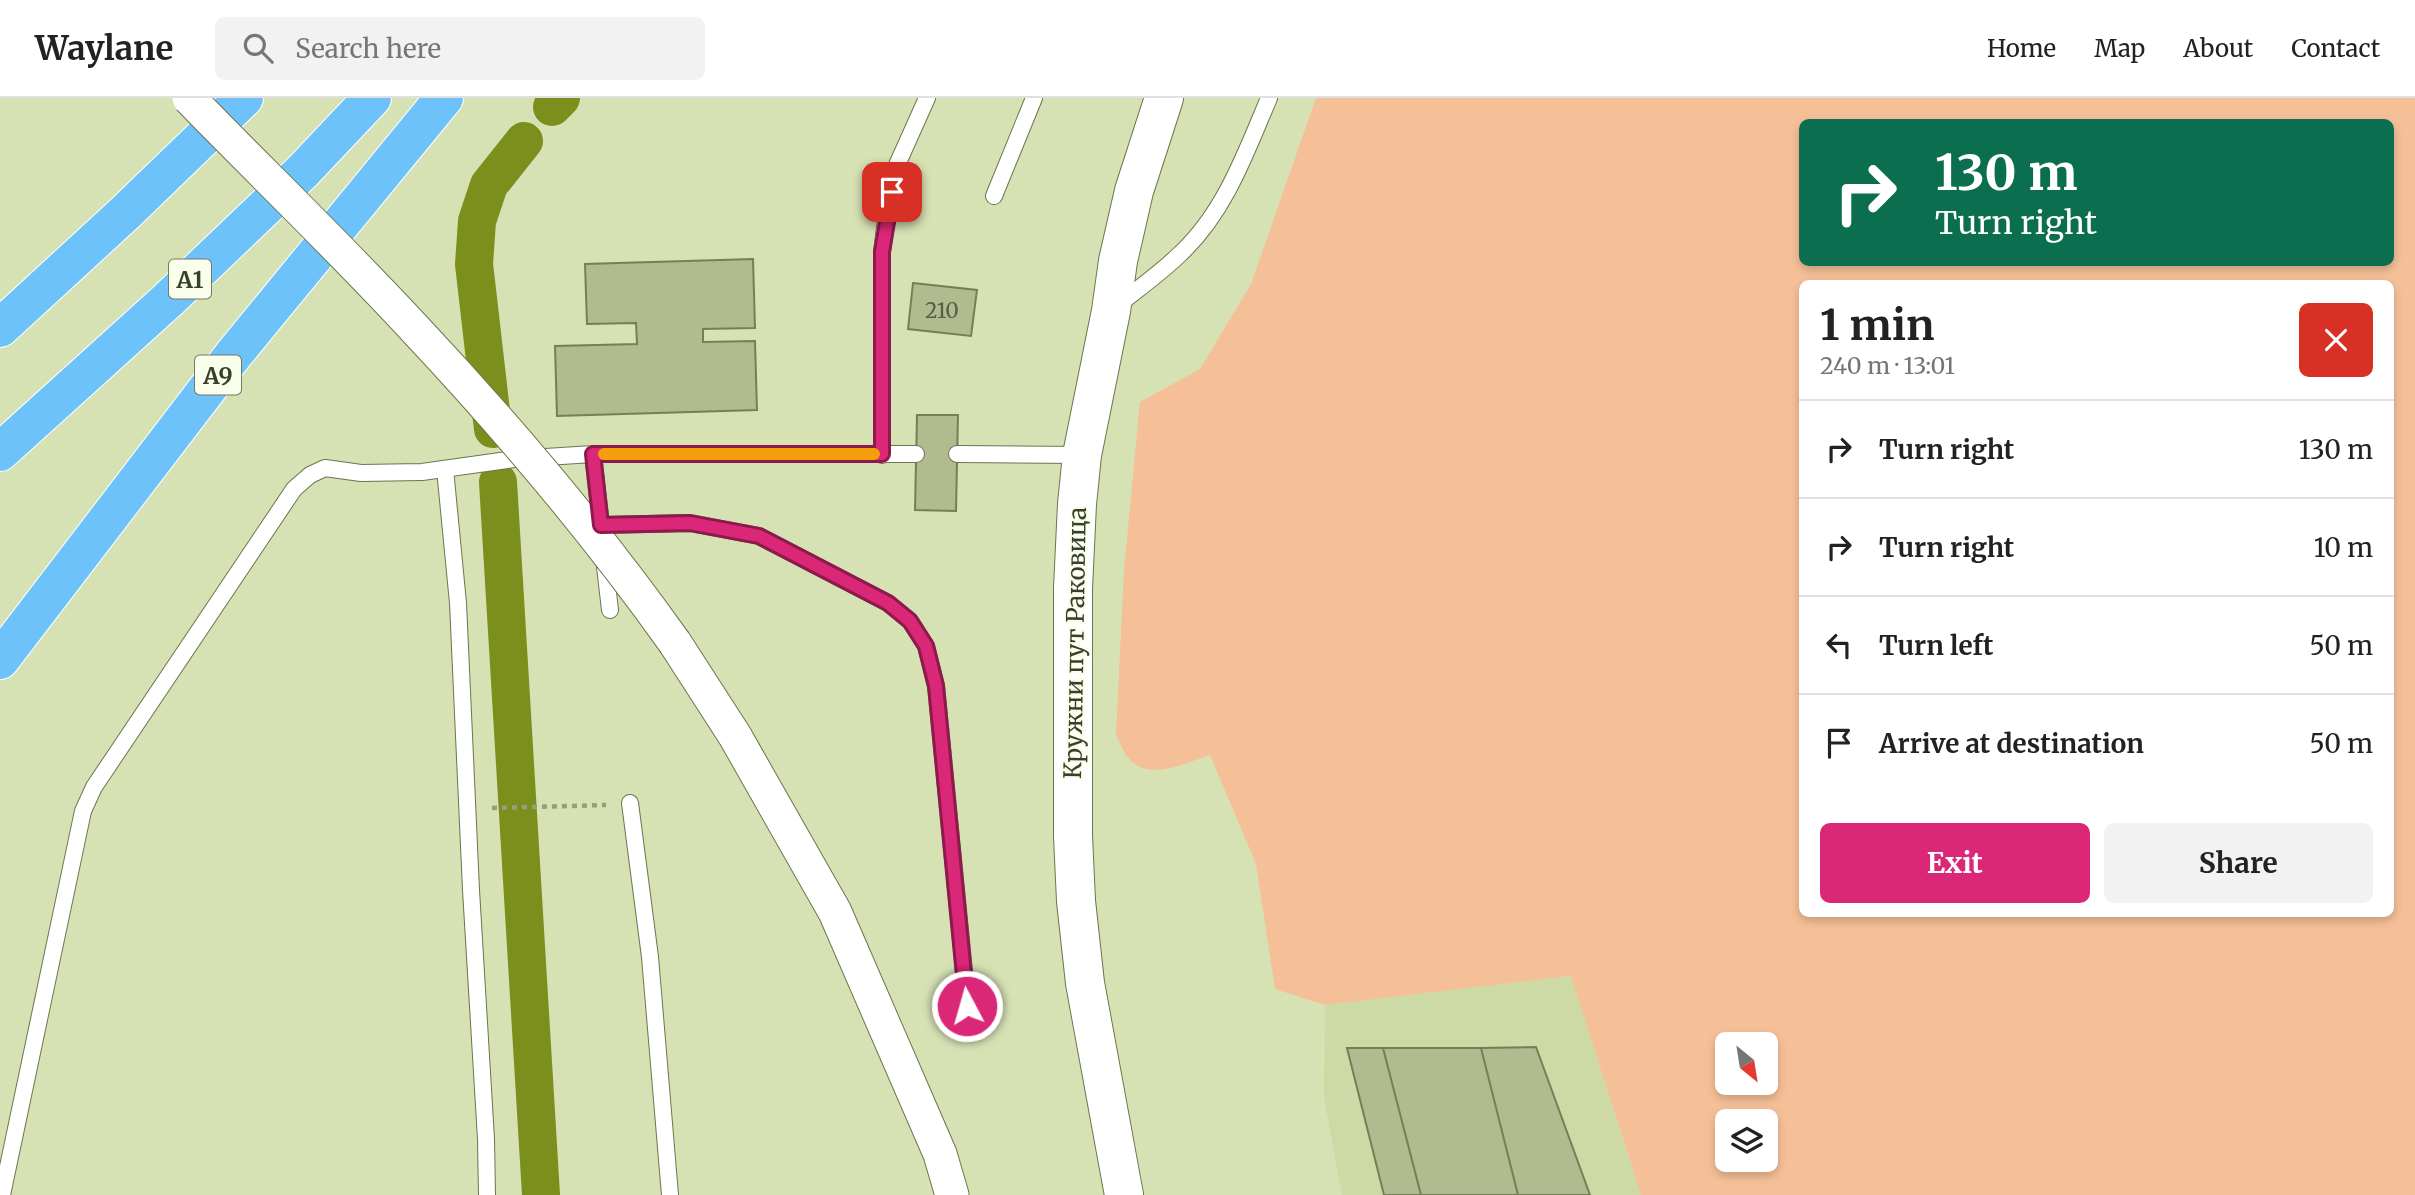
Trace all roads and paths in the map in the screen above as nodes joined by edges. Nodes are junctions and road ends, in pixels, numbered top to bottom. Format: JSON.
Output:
{"nodes":[{"id":1,"x":189,"y":98,"type":"edge"},
{"id":2,"x":244,"y":98,"type":"edge"},
{"id":3,"x":372,"y":98,"type":"edge"},
{"id":4,"x":444,"y":98,"type":"edge"},
{"id":5,"x":927,"y":98,"type":"edge"},
{"id":6,"x":1034,"y":98,"type":"edge"},
{"id":7,"x":1164,"y":98,"type":"edge"},
{"id":8,"x":1269,"y":98,"type":"edge"},
{"id":9,"x":994,"y":196,"type":"dead end"},
{"id":10,"x":1111,"y":311,"type":"junction"},
{"id":11,"x":0,"y":328,"type":"edge"},
{"id":12,"x":0,"y":452,"type":"edge"},
{"id":13,"x":593,"y":454,"type":"junction"},
{"id":14,"x":882,"y":454,"type":"junction"},
{"id":15,"x":916,"y":454,"type":"dead end"},
{"id":16,"x":957,"y":454,"type":"dead end"},
{"id":17,"x":1082,"y":455,"type":"junction"},
{"id":18,"x":445,"y":469,"type":"junction"},
{"id":19,"x":601,"y":525,"type":"junction"},
{"id":20,"x":610,"y":610,"type":"dead end"},
{"id":21,"x":0,"y":660,"type":"edge"},
{"id":22,"x":630,"y":803,"type":"dead end"},
{"id":23,"x":583,"y":807,"type":"dead end"},
{"id":24,"x":491,"y":808,"type":"dead end"},
{"id":25,"x":970,"y":1032,"type":"dead end"},
{"id":26,"x":2,"y":1195,"type":"edge"},
{"id":27,"x":487,"y":1195,"type":"edge"},
{"id":28,"x":670,"y":1195,"type":"edge"},
{"id":29,"x":952,"y":1195,"type":"edge"},
{"id":30,"x":1124,"y":1195,"type":"edge"}],
"edges":[{"from":1,"to":29,"type":"street","bridge":true},
{"from":2,"to":11,"type":"highway"},
{"from":3,"to":12,"type":"highway","number":"A1"},
{"from":4,"to":21,"type":"highway","number":"A9"},
{"from":5,"to":14,"type":"lane"},
{"from":6,"to":9,"type":"lane"},
{"from":7,"to":10,"type":"main road","name":"Кружни пут Раковица"},
{"from":8,"to":10,"type":"lane"},
{"from":10,"to":17,"type":"main road","name":"Кружни пут Раковица"},
{"from":13,"to":14,"type":"lane"},
{"from":13,"to":18,"type":"lane"},
{"from":13,"to":19,"type":"lane"},
{"from":14,"to":15,"type":"lane"},
{"from":16,"to":17,"type":"lane"},
{"from":17,"to":30,"type":"main road","name":"Кружни пут Раковица"},
{"from":18,"to":26,"type":"lane"},
{"from":18,"to":27,"type":"lane"},
{"from":19,"to":20,"type":"lane"},
{"from":19,"to":25,"type":"lane"},
{"from":22,"to":28,"type":"lane"},
{"from":23,"to":24,"type":"path"}]}
